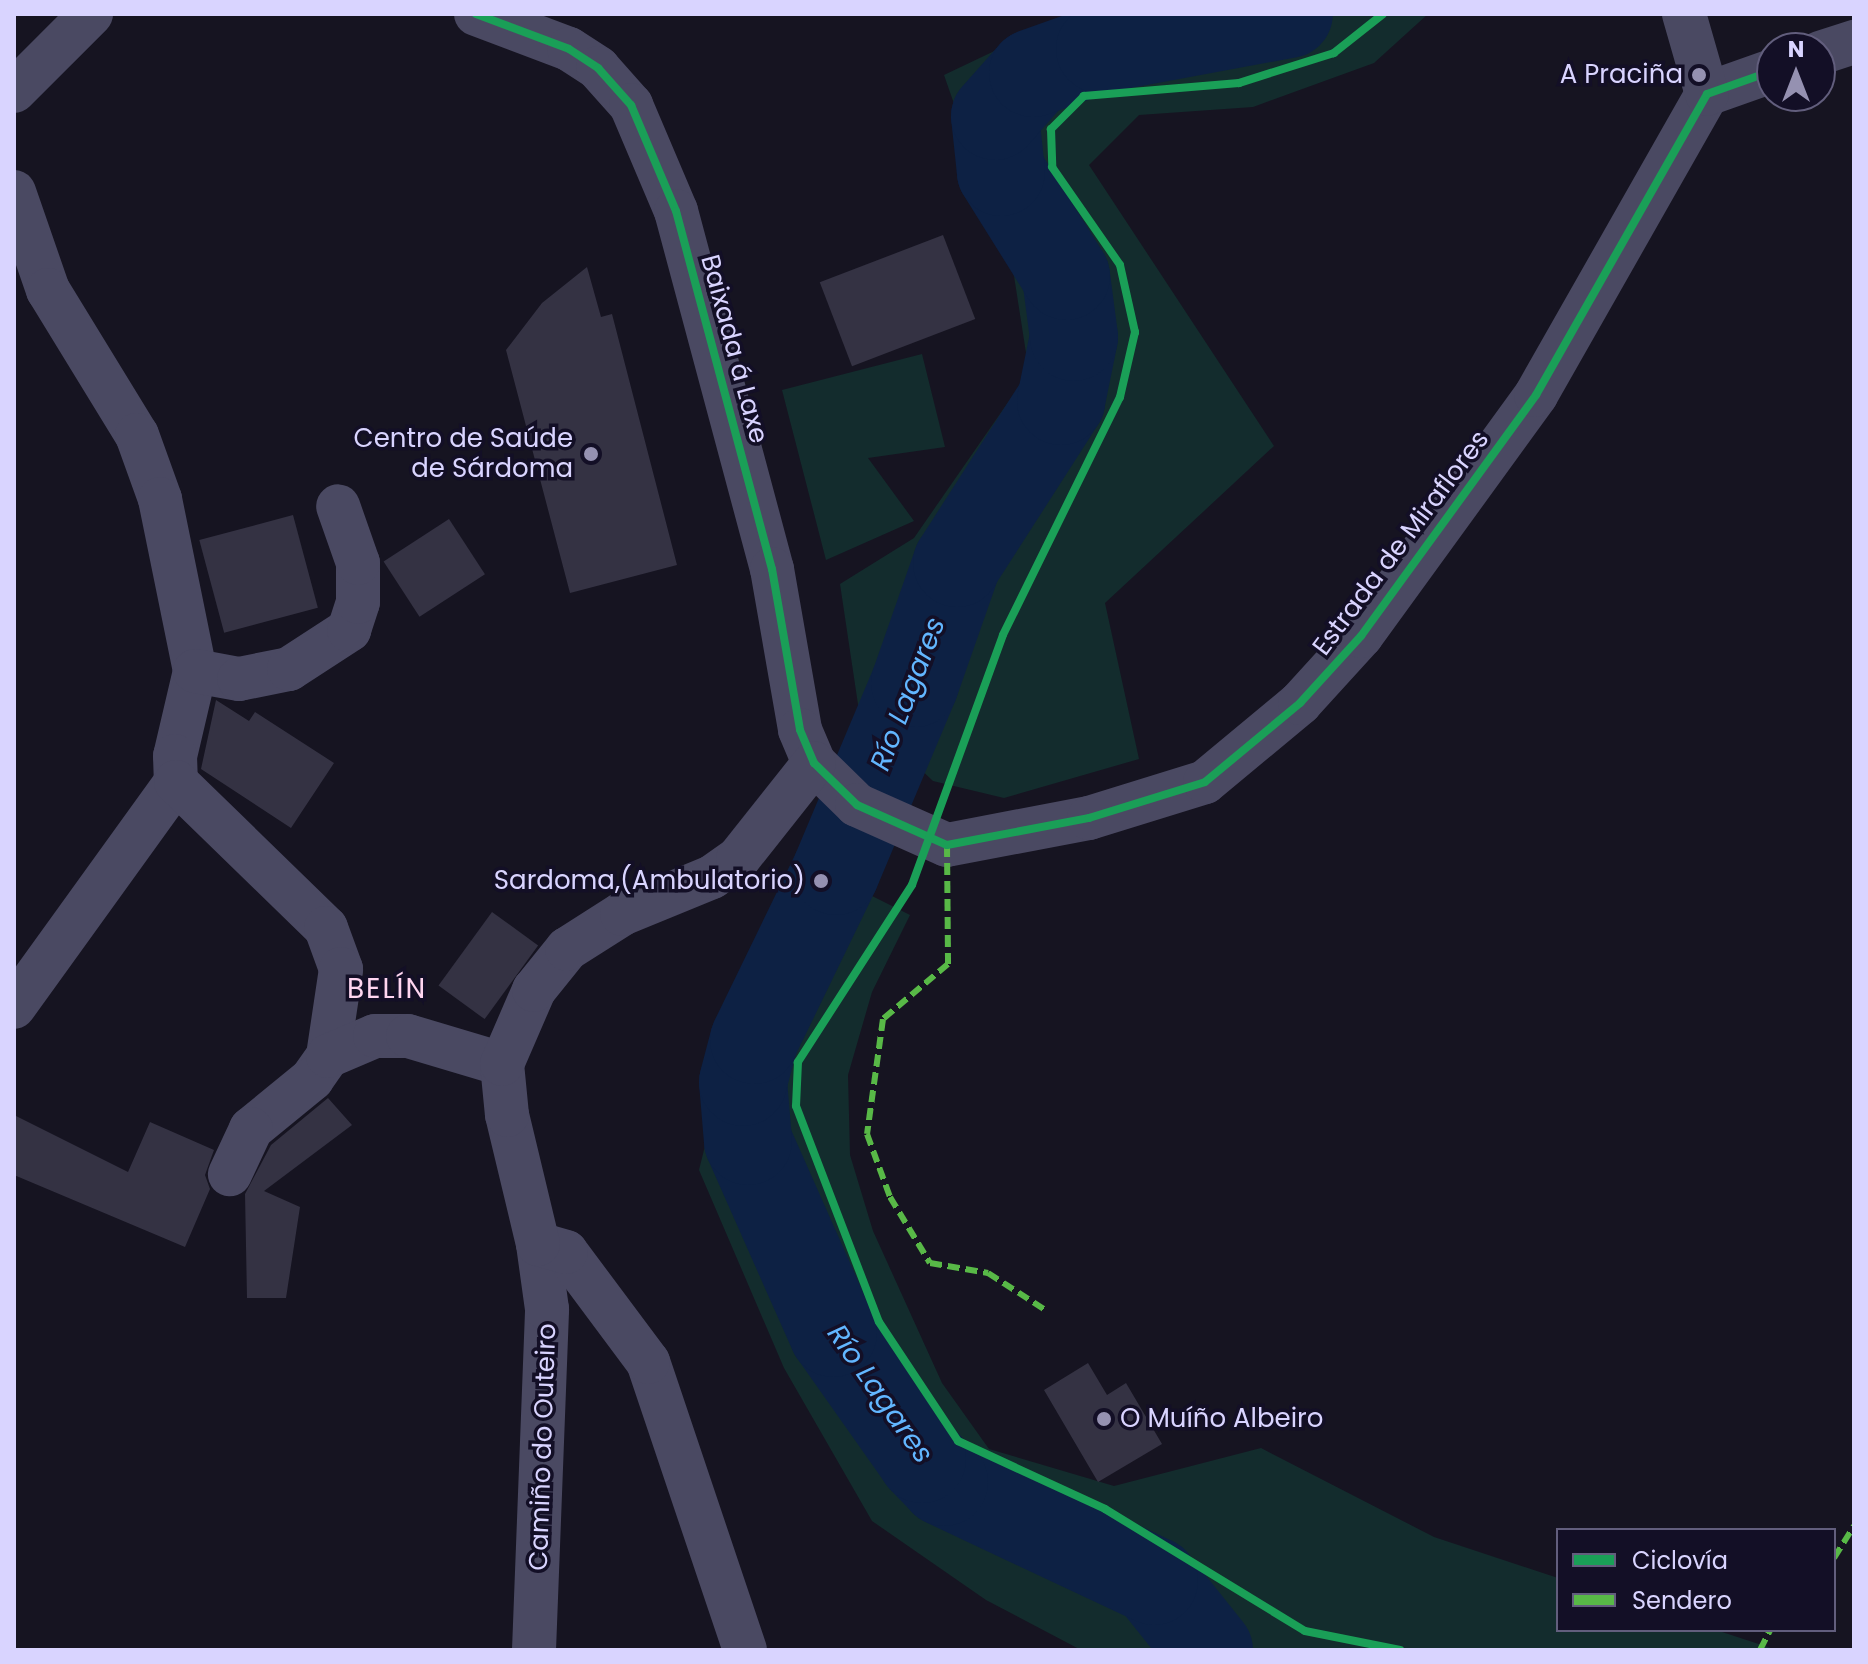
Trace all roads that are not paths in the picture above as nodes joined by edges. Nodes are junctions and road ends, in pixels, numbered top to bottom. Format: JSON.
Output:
{"nodes":[{"id":1,"x":91,"y":14,"type":"edge"},
{"id":2,"x":476,"y":14,"type":"edge"},
{"id":3,"x":1684,"y":14,"type":"edge"},
{"id":4,"x":1756,"y":77,"type":"edge"},
{"id":5,"x":14,"y":91,"type":"edge"},
{"id":6,"x":1707,"y":94,"type":"junction"},
{"id":7,"x":14,"y":192,"type":"edge"},
{"id":8,"x":338,"y":506,"type":"dead end"},
{"id":9,"x":195,"y":671,"type":"junction"},
{"id":10,"x":822,"y":773,"type":"junction"},
{"id":11,"x":176,"y":782,"type":"junction"},
{"id":12,"x":14,"y":1007,"type":"edge"},
{"id":13,"x":328,"y":1056,"type":"junction"},
{"id":14,"x":502,"y":1064,"type":"junction"},
{"id":15,"x":230,"y":1174,"type":"dead end"},
{"id":16,"x":538,"y":1244,"type":"junction"},
{"id":17,"x":534,"y":1650,"type":"edge"},
{"id":18,"x":745,"y":1650,"type":"edge"}],
"edges":[{"from":1,"to":5,"type":"street"},
{"from":2,"to":10,"type":"street","name":"Baixada á Laxe"},
{"from":3,"to":6,"type":"street"},
{"from":4,"to":6,"type":"street"},
{"from":6,"to":10,"type":"street","name":"Estrada de Miraflores"},
{"from":7,"to":9,"type":"street"},
{"from":8,"to":9,"type":"street"},
{"from":9,"to":11,"type":"street"},
{"from":10,"to":14,"type":"street"},
{"from":11,"to":12,"type":"street"},
{"from":11,"to":13,"type":"street"},
{"from":13,"to":14,"type":"street"},
{"from":13,"to":15,"type":"street"},
{"from":14,"to":16,"type":"street","name":"Camiño do Outeiro"},
{"from":16,"to":17,"type":"street","name":"Camiño do Outeiro"},
{"from":16,"to":18,"type":"street"}]}
